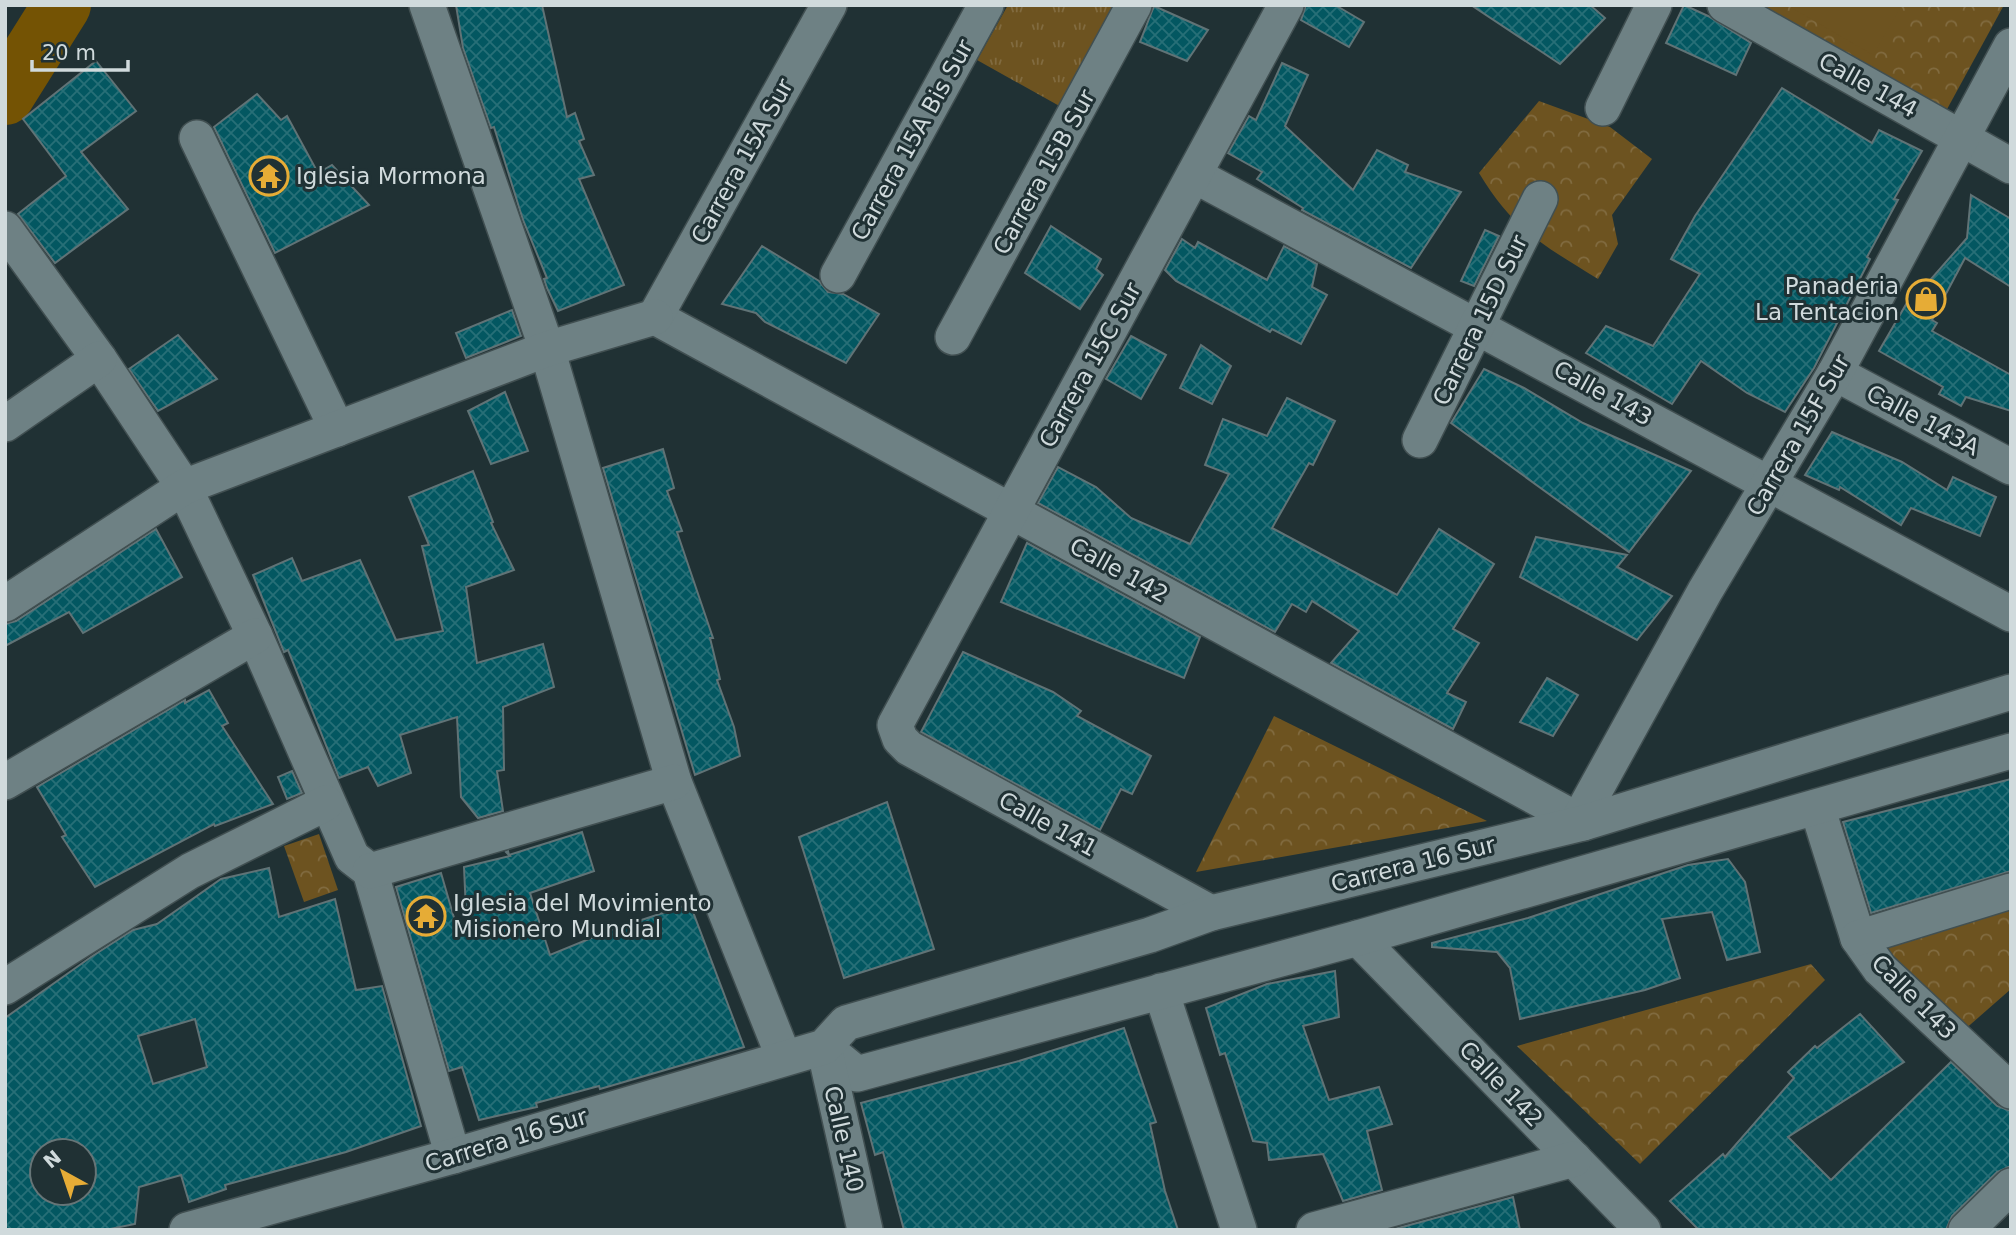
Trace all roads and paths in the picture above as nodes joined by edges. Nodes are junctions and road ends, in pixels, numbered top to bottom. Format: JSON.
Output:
{"nodes":[{"id":1,"x":427,"y":5,"type":"edge"},
{"id":2,"x":829,"y":5,"type":"edge"},
{"id":3,"x":986,"y":5,"type":"edge"},
{"id":4,"x":1134,"y":5,"type":"edge"},
{"id":5,"x":1286,"y":5,"type":"edge"},
{"id":6,"x":1654,"y":5,"type":"edge"},
{"id":7,"x":1725,"y":5,"type":"edge"},
{"id":8,"x":2011,"y":46,"type":"edge"},
{"id":9,"x":1603,"y":108,"type":"dead end"},
{"id":10,"x":197,"y":138,"type":"dead end"},
{"id":11,"x":1961,"y":138,"type":"junction"},
{"id":12,"x":2011,"y":166,"type":"edge"},
{"id":13,"x":1194,"y":174,"type":"junction"},
{"id":14,"x":1540,"y":199,"type":"dead end"},
{"id":15,"x":5,"y":229,"type":"edge"},
{"id":16,"x":838,"y":275,"type":"dead end"},
{"id":17,"x":655,"y":317,"type":"junction"},
{"id":18,"x":1479,"y":326,"type":"junction"},
{"id":19,"x":953,"y":337,"type":"dead end"},
{"id":20,"x":547,"y":349,"type":"junction"},
{"id":21,"x":99,"y":359,"type":"junction"},
{"id":22,"x":1835,"y":373,"type":"junction"},
{"id":23,"x":5,"y":424,"type":"edge"},
{"id":24,"x":337,"y":429,"type":"junction"},
{"id":25,"x":1420,"y":440,"type":"dead end"},
{"id":26,"x":2011,"y":467,"type":"edge"},
{"id":27,"x":1771,"y":484,"type":"junction"},
{"id":28,"x":184,"y":487,"type":"junction"},
{"id":29,"x":1011,"y":512,"type":"junction"},
{"id":30,"x":5,"y":604,"type":"edge"},
{"id":31,"x":2011,"y":614,"type":"edge"},
{"id":32,"x":255,"y":636,"type":"junction"},
{"id":33,"x":2011,"y":692,"type":"edge"},
{"id":34,"x":895,"y":725,"type":"joint"},
{"id":35,"x":2011,"y":751,"type":"edge"},
{"id":36,"x":5,"y":782,"type":"edge"},
{"id":37,"x":674,"y":782,"type":"junction"},
{"id":38,"x":326,"y":803,"type":"junction"},
{"id":39,"x":1817,"y":807,"type":"junction"},
{"id":40,"x":1581,"y":822,"type":"junction"},
{"id":41,"x":370,"y":871,"type":"junction"},
{"id":42,"x":2011,"y":891,"type":"edge"},
{"id":43,"x":1211,"y":913,"type":"junction"},
{"id":44,"x":1358,"y":938,"type":"junction"},
{"id":45,"x":1858,"y":938,"type":"junction"},
{"id":46,"x":5,"y":988,"type":"edge"},
{"id":47,"x":1161,"y":991,"type":"junction"},
{"id":48,"x":824,"y":1048,"type":"junction"},
{"id":49,"x":784,"y":1058,"type":"junction"},
{"id":50,"x":2011,"y":1091,"type":"edge"},
{"id":51,"x":453,"y":1156,"type":"junction"},
{"id":52,"x":1574,"y":1159,"type":"junction"},
{"id":53,"x":2011,"y":1186,"type":"edge"},
{"id":54,"x":187,"y":1230,"type":"edge"},
{"id":55,"x":865,"y":1230,"type":"edge"},
{"id":56,"x":1239,"y":1230,"type":"edge"},
{"id":57,"x":1314,"y":1230,"type":"edge"},
{"id":58,"x":1643,"y":1230,"type":"edge"},
{"id":59,"x":1966,"y":1230,"type":"edge"}],
"edges":[{"from":1,"to":20,"type":"street"},
{"from":2,"to":17,"type":"street","name":"Carrera 15A Sur"},
{"from":3,"to":16,"type":"street","name":"Carrera 15A Bis Sur"},
{"from":4,"to":19,"type":"street","name":"Carrera 15B Sur"},
{"from":5,"to":13,"type":"street","name":"Carrera 15C Sur"},
{"from":6,"to":9,"type":"street"},
{"from":7,"to":11,"type":"street","name":"Calle 144"},
{"from":8,"to":11,"type":"street","name":"Carrera 15F Sur"},
{"from":10,"to":24,"type":"street"},
{"from":11,"to":12,"type":"street","name":"Calle 144"},
{"from":11,"to":22,"type":"street","name":"Carrera 15F Sur"},
{"from":13,"to":18,"type":"street","name":"Calle 143"},
{"from":13,"to":29,"type":"street","name":"Carrera 15C Sur"},
{"from":14,"to":18,"type":"street","name":"Carrera 15D Sur"},
{"from":15,"to":21,"type":"street"},
{"from":17,"to":20,"type":"street"},
{"from":17,"to":29,"type":"street","name":"Calle 142"},
{"from":18,"to":25,"type":"street","name":"Carrera 15D Sur"},
{"from":18,"to":27,"type":"street","name":"Calle 143"},
{"from":20,"to":24,"type":"street"},
{"from":20,"to":37,"type":"street"},
{"from":21,"to":23,"type":"street"},
{"from":21,"to":28,"type":"street"},
{"from":22,"to":26,"type":"street","name":"Calle 143A"},
{"from":22,"to":27,"type":"street","name":"Carrera 15F Sur"},
{"from":24,"to":28,"type":"street"},
{"from":27,"to":31,"type":"street","name":"Calle 143"},
{"from":27,"to":40,"type":"street","name":"Carrera 15F Sur"},
{"from":28,"to":30,"type":"street"},
{"from":28,"to":32,"type":"street"},
{"from":29,"to":34,"type":"street","name":"Carrera 15C Sur"},
{"from":29,"to":40,"type":"street","name":"Calle 142"},
{"from":32,"to":36,"type":"street"},
{"from":32,"to":38,"type":"street"},
{"from":33,"to":40,"type":"street","name":"Carrera 16 Sur"},
{"from":34,"to":43,"type":"street","name":"Calle 141"},
{"from":35,"to":39,"type":"street"},
{"from":37,"to":41,"type":"street"},
{"from":37,"to":49,"type":"street"},
{"from":38,"to":41,"type":"street"},
{"from":38,"to":46,"type":"street"},
{"from":39,"to":44,"type":"street"},
{"from":39,"to":45,"type":"street","name":"Calle 143"},
{"from":40,"to":43,"type":"street","name":"Carrera 16 Sur"},
{"from":41,"to":51,"type":"street"},
{"from":42,"to":45,"type":"street"},
{"from":43,"to":48,"type":"street","name":"Carrera 16 Sur"},
{"from":44,"to":47,"type":"street"},
{"from":44,"to":52,"type":"street","name":"Calle 142"},
{"from":45,"to":50,"type":"street","name":"Calle 143"},
{"from":47,"to":48,"type":"street"},
{"from":47,"to":56,"type":"street"},
{"from":48,"to":49,"type":"street","name":"Carrera 16 Sur"},
{"from":48,"to":55,"type":"street","name":"Calle 140"},
{"from":49,"to":51,"type":"street","name":"Carrera 16 Sur"},
{"from":51,"to":54,"type":"street","name":"Carrera 16 Sur"},
{"from":52,"to":57,"type":"street"},
{"from":52,"to":58,"type":"street","name":"Calle 142"},
{"from":53,"to":59,"type":"street"}]}
